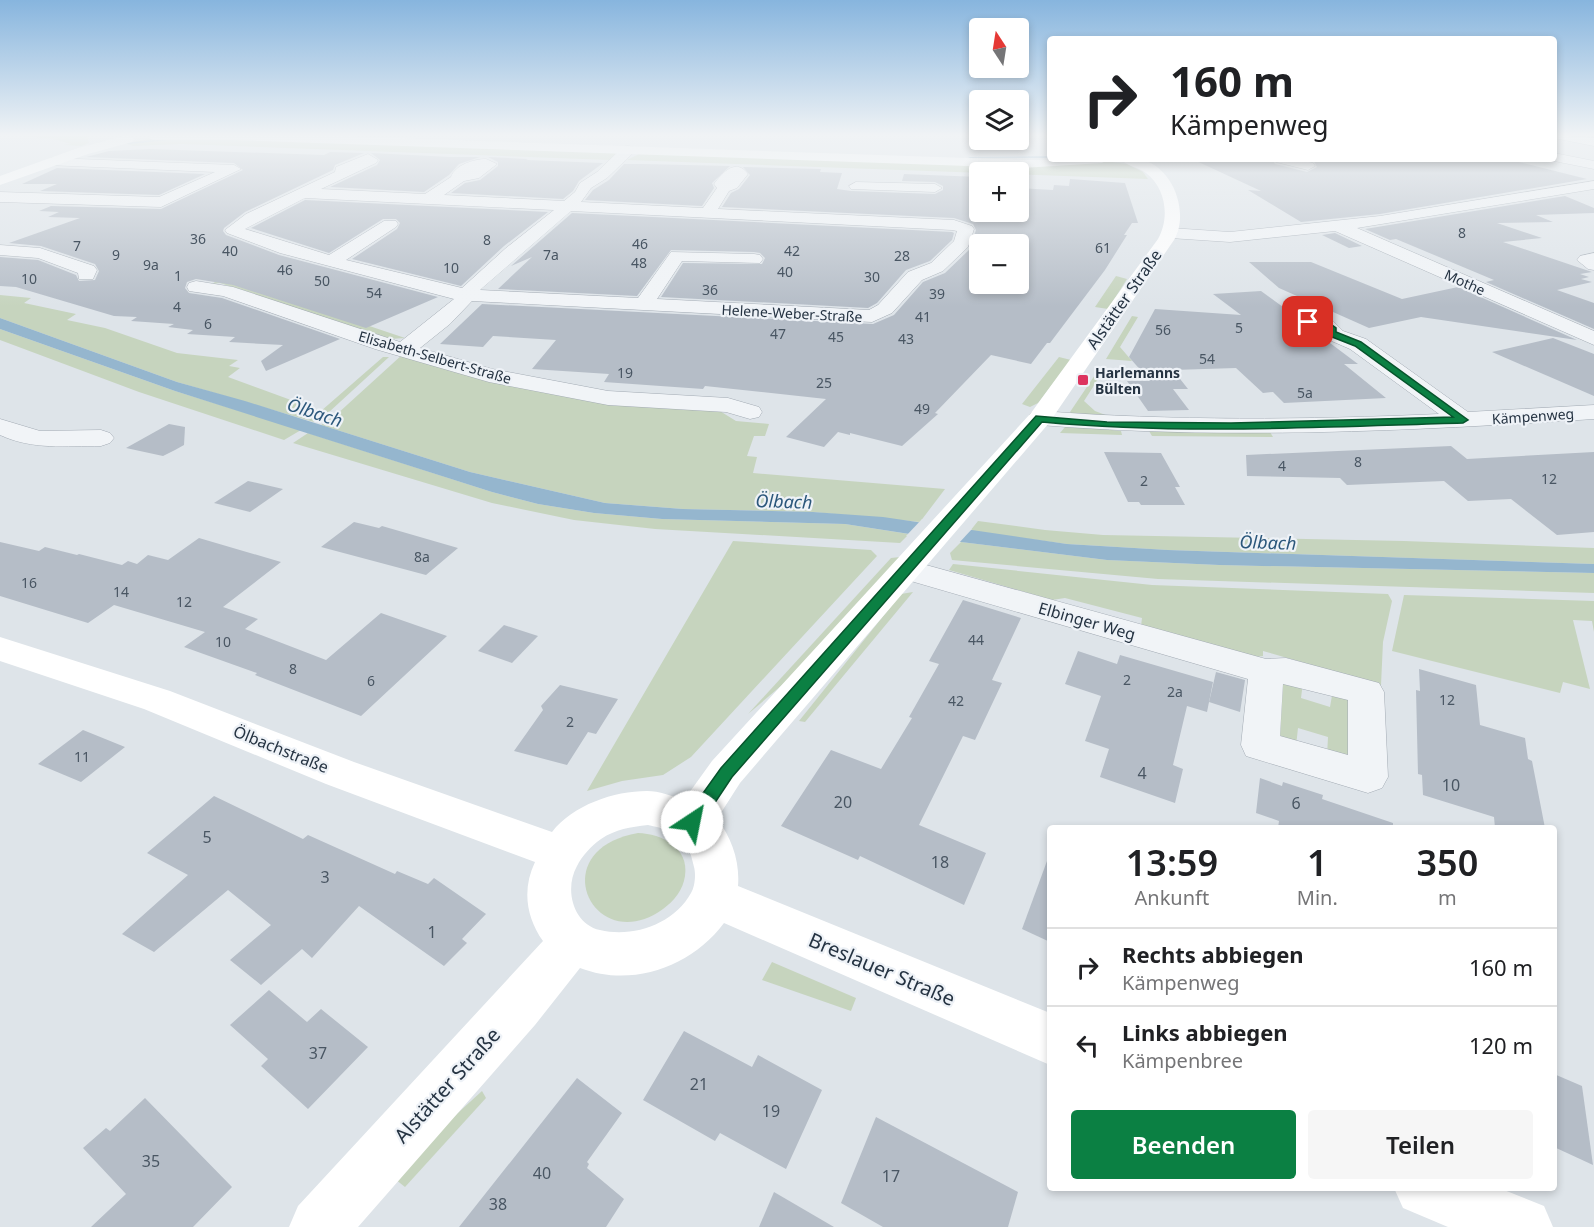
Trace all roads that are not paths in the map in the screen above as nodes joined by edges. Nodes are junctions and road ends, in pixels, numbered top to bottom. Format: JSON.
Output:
{"nodes":[{"id":1,"x":183,"y":192,"type":"edge"},
{"id":2,"x":438,"y":192,"type":"edge"},
{"id":3,"x":582,"y":192,"type":"edge"},
{"id":4,"x":721,"y":192,"type":"edge"},
{"id":5,"x":904,"y":192,"type":"edge"},
{"id":6,"x":1167,"y":192,"type":"edge"},
{"id":7,"x":1553,"y":192,"type":"edge"},
{"id":8,"x":302,"y":193,"type":"joint"},
{"id":9,"x":1549,"y":193,"type":"junction"},
{"id":10,"x":0,"y":197,"type":"edge"},
{"id":11,"x":428,"y":199,"type":"junction"},
{"id":12,"x":857,"y":199,"type":"junction"},
{"id":13,"x":1584,"y":203,"type":"dead end"},
{"id":14,"x":565,"y":206,"type":"junction"},
{"id":15,"x":708,"y":212,"type":"junction"},
{"id":16,"x":390,"y":224,"type":"dead end"},
{"id":17,"x":1337,"y":225,"type":"junction"},
{"id":18,"x":1170,"y":232,"type":"junction"},
{"id":19,"x":0,"y":250,"type":"edge"},
{"id":20,"x":1594,"y":258,"type":"edge"},
{"id":21,"x":754,"y":259,"type":"dead end"},
{"id":22,"x":334,"y":260,"type":"junction"},
{"id":23,"x":1594,"y":265,"type":"edge"},
{"id":24,"x":86,"y":275,"type":"dead end"},
{"id":25,"x":196,"y":287,"type":"dead end"},
{"id":26,"x":466,"y":295,"type":"junction"},
{"id":27,"x":643,"y":306,"type":"junction"},
{"id":28,"x":1330,"y":333,"type":"dead end"},
{"id":29,"x":1594,"y":339,"type":"edge"},
{"id":30,"x":405,"y":349,"type":"junction"},
{"id":31,"x":750,"y":412,"type":"dead end"},
{"id":32,"x":1594,"y":412,"type":"edge"},
{"id":33,"x":1040,"y":418,"type":"junction"},
{"id":34,"x":1463,"y":420,"type":"junction"},
{"id":35,"x":0,"y":426,"type":"edge"},
{"id":36,"x":101,"y":438,"type":"dead end"},
{"id":37,"x":916,"y":559,"type":"junction"},
{"id":38,"x":0,"y":649,"type":"edge"},
{"id":39,"x":1266,"y":672,"type":"dead end"},
{"id":40,"x":692,"y":822,"type":"junction"},
{"id":41,"x":560,"y":853,"type":"junction"},
{"id":42,"x":714,"y":897,"type":"junction"},
{"id":43,"x":573,"y":941,"type":"junction"},
{"id":44,"x":1047,"y":1038,"type":"edge"},
{"id":45,"x":1431,"y":1191,"type":"edge"},
{"id":46,"x":319,"y":1227,"type":"edge"},
{"id":47,"x":1523,"y":1227,"type":"edge"}],
"edges":[{"from":1,"to":10,"type":"street"},
{"from":2,"to":11,"type":"street"},
{"from":3,"to":14,"type":"street"},
{"from":4,"to":15,"type":"street"},
{"from":5,"to":12,"type":"street","name":"Helene-Weber-Straße"},
{"from":6,"to":18,"type":"street","name":"Alstätter Straße"},
{"from":7,"to":9,"type":"street"},
{"from":8,"to":11,"type":"street","name":"Helene-Weber-Straße"},
{"from":8,"to":22,"type":"street","name":"Helene-Weber-Straße"},
{"from":9,"to":13,"type":"street"},
{"from":9,"to":17,"type":"street"},
{"from":11,"to":14,"type":"street","name":"Helene-Weber-Straße"},
{"from":12,"to":15,"type":"street","name":"Helene-Weber-Straße"},
{"from":12,"to":27,"type":"street","name":"Helene-Weber-Straße"},
{"from":14,"to":15,"type":"street","name":"Helene-Weber-Straße"},
{"from":14,"to":26,"type":"street"},
{"from":16,"to":22,"type":"street"},
{"from":17,"to":18,"type":"street"},
{"from":17,"to":29,"type":"street","name":"Mothe"},
{"from":18,"to":33,"type":"street","name":"Alstätter Straße"},
{"from":19,"to":24,"type":"street"},
{"from":20,"to":23,"type":"street"},
{"from":21,"to":27,"type":"street"},
{"from":22,"to":26,"type":"street","name":"Helene-Weber-Straße"},
{"from":25,"to":30,"type":"street","name":"Elisabeth-Selbert-Straße"},
{"from":26,"to":27,"type":"street","name":"Helene-Weber-Straße"},
{"from":26,"to":30,"type":"street"},
{"from":28,"to":34,"type":"street"},
{"from":30,"to":31,"type":"street","name":"Elisabeth-Selbert-Straße"},
{"from":32,"to":34,"type":"street","name":"Kämpenweg"},
{"from":33,"to":34,"type":"street","name":"Kämpenweg"},
{"from":33,"to":37,"type":"street","name":"Alstätter Straße"},
{"from":35,"to":36,"type":"street"},
{"from":37,"to":39,"type":"street","name":"Elbinger Weg"},
{"from":37,"to":40,"type":"street","name":"Alstätter Straße"},
{"from":38,"to":41,"type":"street","name":"Ölbachstraße"},
{"from":40,"to":41,"type":"street"},
{"from":40,"to":42,"type":"street"},
{"from":41,"to":43,"type":"street"},
{"from":42,"to":43,"type":"street"},
{"from":42,"to":44,"type":"street","name":"Breslauer Straße"},
{"from":43,"to":46,"type":"street","name":"Alstätter Straße"},
{"from":45,"to":47,"type":"street"}]}
